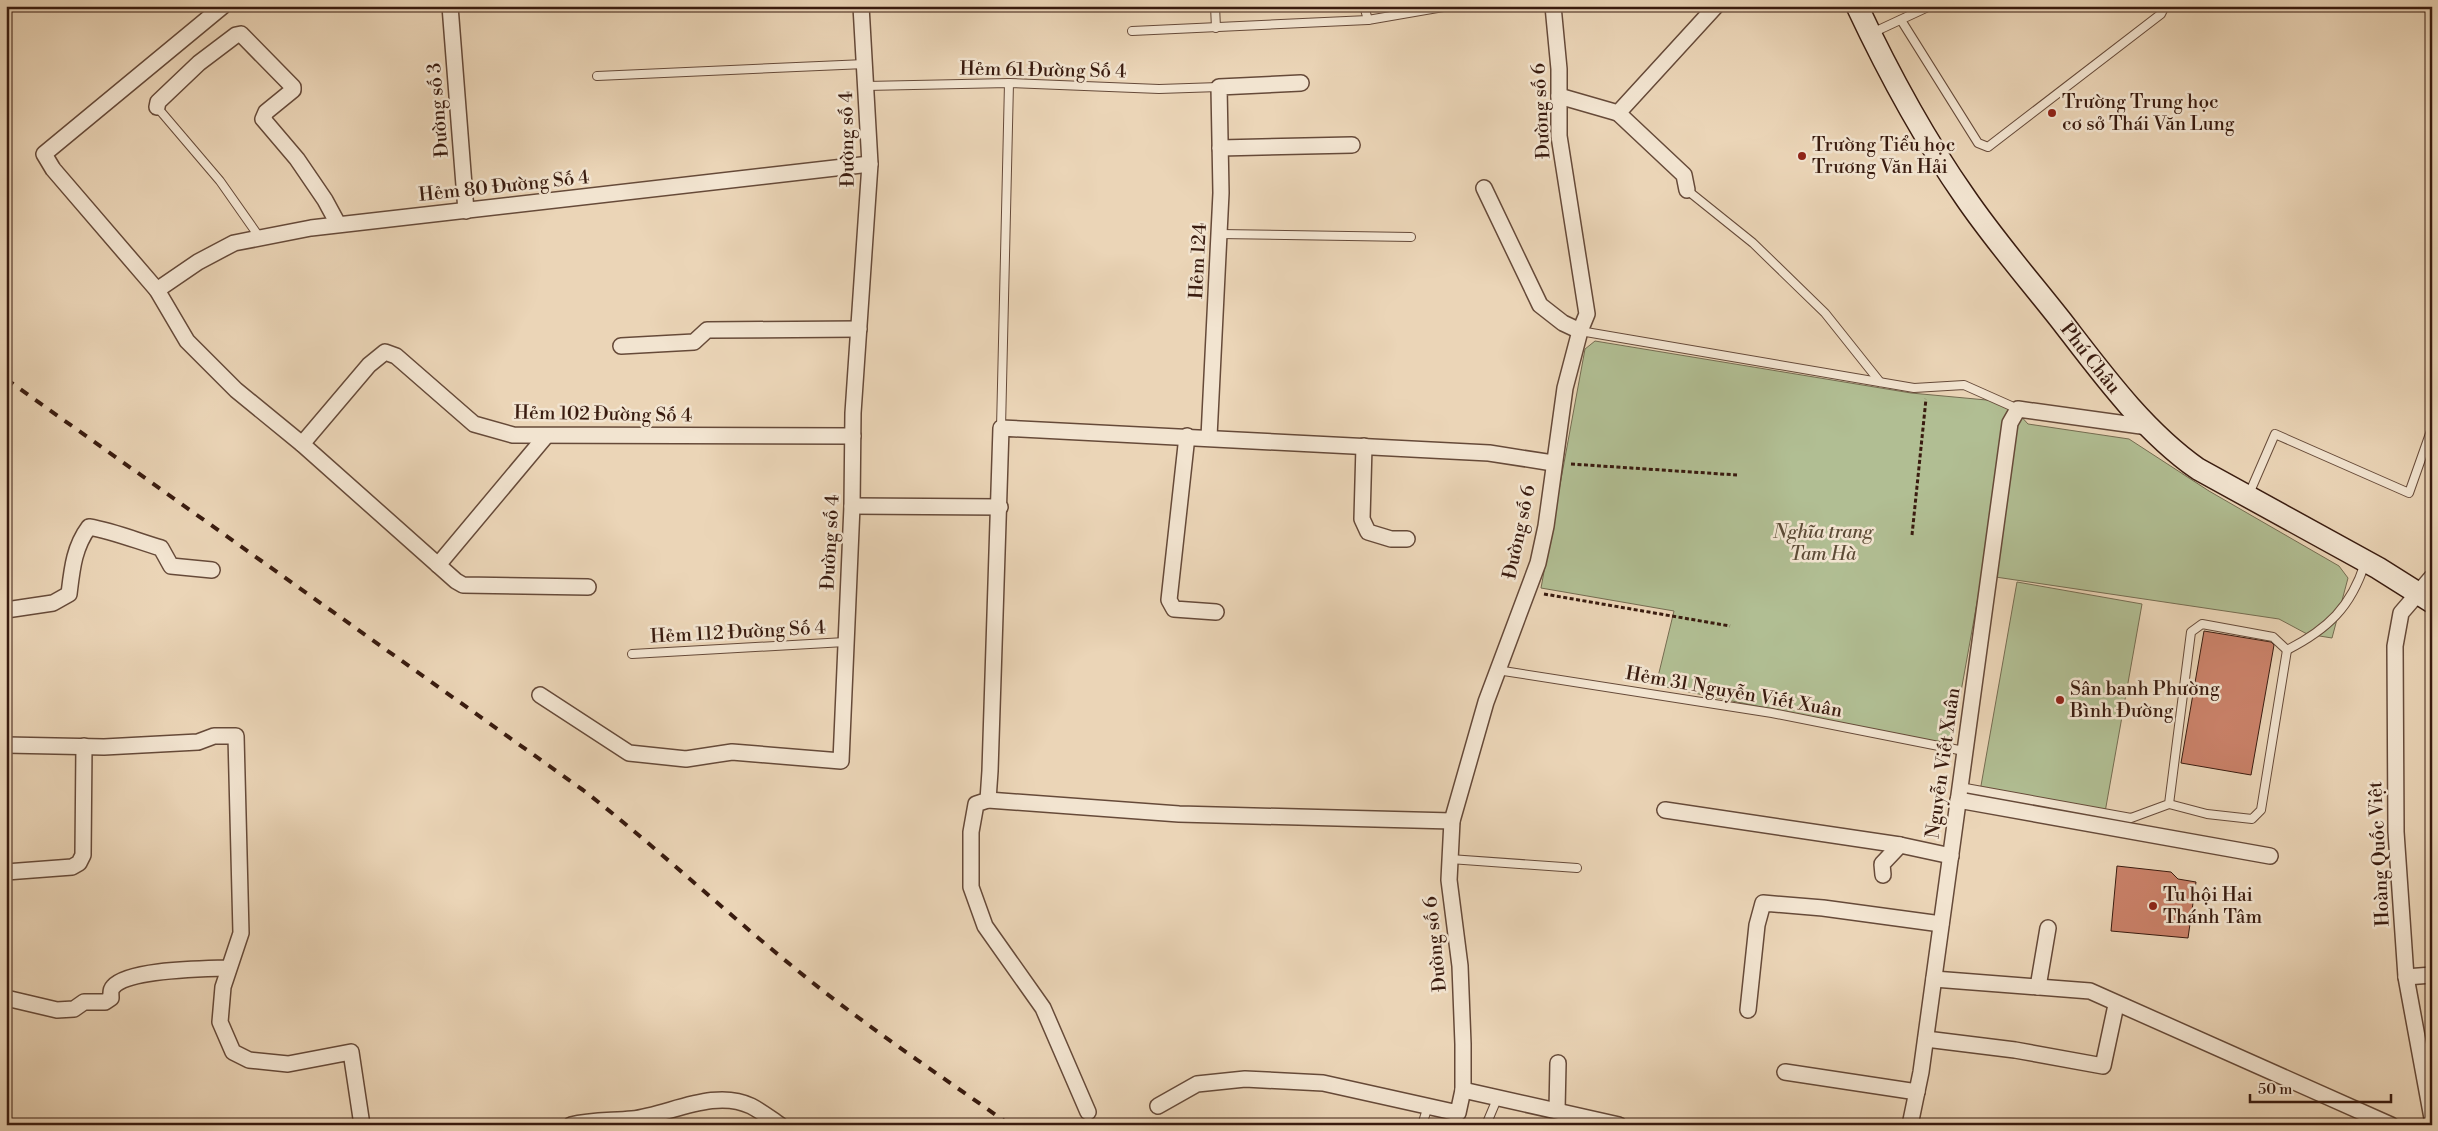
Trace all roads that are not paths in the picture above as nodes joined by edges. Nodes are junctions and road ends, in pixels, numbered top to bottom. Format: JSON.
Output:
{"nodes":[{"id":1,"x":223,"y":6,"type":"edge"},
{"id":2,"x":450,"y":6,"type":"edge"},
{"id":3,"x":861,"y":6,"type":"edge"},
{"id":4,"x":1215,"y":6,"type":"edge"},
{"id":5,"x":1364,"y":6,"type":"edge"},
{"id":6,"x":1449,"y":6,"type":"edge"},
{"id":7,"x":1553,"y":6,"type":"edge"},
{"id":8,"x":1716,"y":6,"type":"edge"},
{"id":9,"x":1857,"y":6,"type":"edge"},
{"id":10,"x":1930,"y":6,"type":"edge"},
{"id":11,"x":2165,"y":6,"type":"edge"},
{"id":12,"x":1368,"y":20,"type":"junction"},
{"id":13,"x":1901,"y":20,"type":"junction"},
{"id":14,"x":1216,"y":28,"type":"junction"},
{"id":15,"x":1132,"y":31,"type":"dead end"},
{"id":16,"x":1870,"y":34,"type":"junction"},
{"id":17,"x":865,"y":64,"type":"junction"},
{"id":18,"x":597,"y":76,"type":"dead end"},
{"id":19,"x":1009,"y":83,"type":"junction"},
{"id":20,"x":1301,"y":83,"type":"dead end"},
{"id":21,"x":866,"y":86,"type":"junction"},
{"id":22,"x":1219,"y":87,"type":"junction"},
{"id":23,"x":1559,"y":96,"type":"junction"},
{"id":24,"x":157,"y":108,"type":"joint"},
{"id":25,"x":1618,"y":113,"type":"junction"},
{"id":26,"x":1352,"y":145,"type":"dead end"},
{"id":27,"x":1220,"y":148,"type":"junction"},
{"id":28,"x":870,"y":164,"type":"junction"},
{"id":29,"x":1484,"y":188,"type":"dead end"},
{"id":30,"x":1687,"y":190,"type":"joint"},
{"id":31,"x":466,"y":210,"type":"junction"},
{"id":32,"x":338,"y":224,"type":"junction"},
{"id":33,"x":1219,"y":234,"type":"junction"},
{"id":34,"x":1411,"y":237,"type":"dead end"},
{"id":35,"x":260,"y":238,"type":"junction"},
{"id":36,"x":157,"y":290,"type":"junction"},
{"id":37,"x":859,"y":329,"type":"junction"},
{"id":38,"x":1580,"y":330,"type":"junction"},
{"id":39,"x":621,"y":346,"type":"dead end"},
{"id":40,"x":1880,"y":382,"type":"junction"},
{"id":41,"x":2018,"y":409,"type":"junction"},
{"id":42,"x":2148,"y":426,"type":"junction"},
{"id":43,"x":1001,"y":428,"type":"junction"},
{"id":44,"x":2432,"y":428,"type":"edge"},
{"id":45,"x":546,"y":436,"type":"junction"},
{"id":46,"x":853,"y":436,"type":"junction"},
{"id":47,"x":1187,"y":436,"type":"junction"},
{"id":48,"x":1209,"y":437,"type":"junction"},
{"id":49,"x":302,"y":444,"type":"junction"},
{"id":50,"x":1364,"y":446,"type":"junction"},
{"id":51,"x":1553,"y":462,"type":"junction"},
{"id":52,"x":2248,"y":496,"type":"junction"},
{"id":53,"x":852,"y":506,"type":"junction"},
{"id":54,"x":1000,"y":507,"type":"junction"},
{"id":55,"x":1407,"y":539,"type":"dead end"},
{"id":56,"x":2366,"y":561,"type":"junction"},
{"id":57,"x":438,"y":565,"type":"junction"},
{"id":58,"x":212,"y":570,"type":"dead end"},
{"id":59,"x":588,"y":587,"type":"dead end"},
{"id":60,"x":2427,"y":590,"type":"edge"},
{"id":61,"x":6,"y":610,"type":"edge"},
{"id":62,"x":1216,"y":612,"type":"dead end"},
{"id":63,"x":845,"y":642,"type":"junction"},
{"id":64,"x":2287,"y":650,"type":"junction"},
{"id":65,"x":632,"y":654,"type":"dead end"},
{"id":66,"x":1497,"y":670,"type":"junction"},
{"id":67,"x":540,"y":695,"type":"dead end"},
{"id":68,"x":6,"y":745,"type":"edge"},
{"id":69,"x":84,"y":746,"type":"junction"},
{"id":70,"x":1964,"y":751,"type":"junction"},
{"id":71,"x":1959,"y":793,"type":"junction"},
{"id":72,"x":988,"y":800,"type":"junction"},
{"id":73,"x":2169,"y":804,"type":"junction"},
{"id":74,"x":1665,"y":810,"type":"dead end"},
{"id":75,"x":1452,"y":820,"type":"junction"},
{"id":76,"x":1900,"y":845,"type":"junction"},
{"id":77,"x":1951,"y":856,"type":"junction"},
{"id":78,"x":2270,"y":856,"type":"dead end"},
{"id":79,"x":1450,"y":859,"type":"junction"},
{"id":80,"x":1577,"y":868,"type":"dead end"},
{"id":81,"x":6,"y":872,"type":"edge"},
{"id":82,"x":1883,"y":874,"type":"dead end"},
{"id":83,"x":1941,"y":924,"type":"junction"},
{"id":84,"x":2048,"y":928,"type":"dead end"},
{"id":85,"x":228,"y":968,"type":"junction"},
{"id":86,"x":2432,"y":975,"type":"edge"},
{"id":87,"x":2406,"y":977,"type":"junction"},
{"id":88,"x":1934,"y":979,"type":"junction"},
{"id":89,"x":2038,"y":987,"type":"junction"},
{"id":90,"x":6,"y":998,"type":"edge"},
{"id":91,"x":2116,"y":1005,"type":"junction"},
{"id":92,"x":1748,"y":1010,"type":"dead end"},
{"id":93,"x":1926,"y":1039,"type":"junction"},
{"id":94,"x":1558,"y":1062,"type":"dead end"},
{"id":95,"x":1785,"y":1072,"type":"dead end"},
{"id":96,"x":1463,"y":1090,"type":"junction"},
{"id":97,"x":1917,"y":1092,"type":"junction"},
{"id":98,"x":1497,"y":1099,"type":"junction"},
{"id":99,"x":1158,"y":1106,"type":"dead end"},
{"id":100,"x":1428,"y":1106,"type":"junction"},
{"id":101,"x":1557,"y":1110,"type":"junction"},
{"id":102,"x":1088,"y":1112,"type":"dead end"},
{"id":103,"x":2432,"y":1118,"type":"edge"},
{"id":104,"x":362,"y":1125,"type":"edge"},
{"id":105,"x":571,"y":1125,"type":"edge"},
{"id":106,"x":780,"y":1125,"type":"edge"},
{"id":107,"x":1422,"y":1125,"type":"edge"},
{"id":108,"x":1486,"y":1125,"type":"edge"},
{"id":109,"x":1620,"y":1125,"type":"edge"},
{"id":110,"x":1910,"y":1125,"type":"edge"},
{"id":111,"x":2391,"y":1125,"type":"edge"}],
"edges":[{"from":1,"to":36,"type":"street"},
{"from":2,"to":31,"type":"street","name":"Đường số 3"},
{"from":3,"to":17,"type":"street","name":"Đường số 4"},
{"from":4,"to":14,"type":"lane"},
{"from":5,"to":12,"type":"lane"},
{"from":6,"to":12,"type":"lane"},
{"from":7,"to":23,"type":"street","name":"Đường số 6"},
{"from":8,"to":25,"type":"street"},
{"from":9,"to":16,"type":"street","name":"Phú Châu"},
{"from":10,"to":13,"type":"lane"},
{"from":11,"to":13,"type":"lane"},
{"from":12,"to":14,"type":"lane"},
{"from":13,"to":16,"type":"lane"},
{"from":14,"to":15,"type":"lane"},
{"from":16,"to":42,"type":"street","name":"Phú Châu"},
{"from":17,"to":18,"type":"lane"},
{"from":17,"to":21,"type":"street","name":"Đường số 4"},
{"from":19,"to":21,"type":"lane","name":"Hẻm 61 Đường Số 4"},
{"from":19,"to":22,"type":"lane","name":"Hẻm 61 Đường Số 4"},
{"from":19,"to":43,"type":"lane"},
{"from":20,"to":22,"type":"street"},
{"from":21,"to":28,"type":"street","name":"Đường số 4"},
{"from":22,"to":27,"type":"street","name":"Hẻm 124"},
{"from":23,"to":25,"type":"street"},
{"from":23,"to":38,"type":"street","name":"Đường số 6"},
{"from":24,"to":32,"type":"street"},
{"from":24,"to":35,"type":"lane"},
{"from":25,"to":30,"type":"street"},
{"from":26,"to":27,"type":"street"},
{"from":27,"to":33,"type":"street","name":"Hẻm 124"},
{"from":28,"to":31,"type":"street","name":"Hẻm 80 Đường Số 4"},
{"from":28,"to":37,"type":"street","name":"Đường số 4"},
{"from":29,"to":38,"type":"street"},
{"from":30,"to":40,"type":"lane"},
{"from":31,"to":32,"type":"street","name":"Hẻm 80 Đường Số 4"},
{"from":32,"to":35,"type":"street","name":"Hẻm 80 Đường Số 4"},
{"from":33,"to":34,"type":"lane"},
{"from":33,"to":48,"type":"street","name":"Hẻm 124"},
{"from":35,"to":36,"type":"street","name":"Hẻm 80 Đường Số 4"},
{"from":36,"to":49,"type":"street"},
{"from":37,"to":39,"type":"street"},
{"from":37,"to":46,"type":"street","name":"Đường số 4"},
{"from":38,"to":40,"type":"lane"},
{"from":38,"to":51,"type":"street","name":"Đường số 6"},
{"from":40,"to":41,"type":"lane"},
{"from":41,"to":42,"type":"street"},
{"from":41,"to":70,"type":"street","name":"Nguyễn Viết Xuân"},
{"from":42,"to":52,"type":"street","name":"Phú Châu"},
{"from":43,"to":47,"type":"street"},
{"from":43,"to":54,"type":"street"},
{"from":44,"to":52,"type":"lane"},
{"from":45,"to":46,"type":"street","name":"Hẻm 102 Đường Số 4"},
{"from":45,"to":49,"type":"street","name":"Hẻm 102 Đường Số 4"},
{"from":45,"to":57,"type":"street"},
{"from":46,"to":53,"type":"street","name":"Đường số 4"},
{"from":47,"to":48,"type":"street"},
{"from":47,"to":62,"type":"street"},
{"from":48,"to":50,"type":"street"},
{"from":49,"to":57,"type":"street"},
{"from":50,"to":51,"type":"street"},
{"from":50,"to":55,"type":"street"},
{"from":51,"to":66,"type":"street","name":"Đường số 6"},
{"from":52,"to":56,"type":"street","name":"Phú Châu"},
{"from":53,"to":54,"type":"street"},
{"from":53,"to":63,"type":"street","name":"Đường số 4"},
{"from":54,"to":72,"type":"street"},
{"from":56,"to":60,"type":"street","name":"Phú Châu"},
{"from":56,"to":64,"type":"lane"},
{"from":57,"to":59,"type":"street"},
{"from":58,"to":61,"type":"street"},
{"from":60,"to":87,"type":"street","name":"Hoàng Quốc Việt"},
{"from":63,"to":65,"type":"lane","name":"Hẻm 112 Đường Số 4"},
{"from":63,"to":67,"type":"street","name":"Đường số 4"},
{"from":64,"to":73,"type":"lane"},
{"from":64,"to":73,"type":"lane"},
{"from":66,"to":70,"type":"lane","name":"Hẻm 31 Nguyễn Viết Xuân"},
{"from":66,"to":75,"type":"street","name":"Đường số 6"},
{"from":68,"to":69,"type":"street"},
{"from":69,"to":81,"type":"street"},
{"from":69,"to":85,"type":"street"},
{"from":70,"to":71,"type":"street","name":"Nguyễn Viết Xuân"},
{"from":71,"to":73,"type":"lane"},
{"from":71,"to":77,"type":"street","name":"Nguyễn Viết Xuân"},
{"from":71,"to":78,"type":"street"},
{"from":72,"to":75,"type":"street"},
{"from":72,"to":102,"type":"street"},
{"from":74,"to":76,"type":"street"},
{"from":75,"to":79,"type":"street","name":"Đường số 6"},
{"from":76,"to":77,"type":"street"},
{"from":76,"to":82,"type":"street"},
{"from":77,"to":83,"type":"street","name":"Nguyễn Viết Xuân"},
{"from":79,"to":80,"type":"lane"},
{"from":79,"to":96,"type":"street","name":"Đường số 6"},
{"from":83,"to":88,"type":"street","name":"Nguyễn Viết Xuân"},
{"from":83,"to":92,"type":"street"},
{"from":84,"to":89,"type":"street"},
{"from":85,"to":90,"type":"street"},
{"from":85,"to":104,"type":"street"},
{"from":86,"to":87,"type":"street"},
{"from":87,"to":103,"type":"street","name":"Hoàng Quốc Việt"},
{"from":88,"to":89,"type":"street"},
{"from":88,"to":93,"type":"street","name":"Nguyễn Viết Xuân"},
{"from":89,"to":91,"type":"street"},
{"from":91,"to":93,"type":"street"},
{"from":91,"to":111,"type":"street"},
{"from":93,"to":97,"type":"street","name":"Nguyễn Viết Xuân"},
{"from":94,"to":101,"type":"street"},
{"from":95,"to":97,"type":"street"},
{"from":96,"to":98,"type":"street"},
{"from":96,"to":100,"type":"street","name":"Đường số 6"},
{"from":97,"to":110,"type":"street","name":"Nguyễn Viết Xuân"},
{"from":98,"to":101,"type":"street"},
{"from":98,"to":108,"type":"lane"},
{"from":99,"to":100,"type":"street"},
{"from":100,"to":107,"type":"lane"},
{"from":101,"to":109,"type":"street"},
{"from":105,"to":106,"type":"street"}]}
